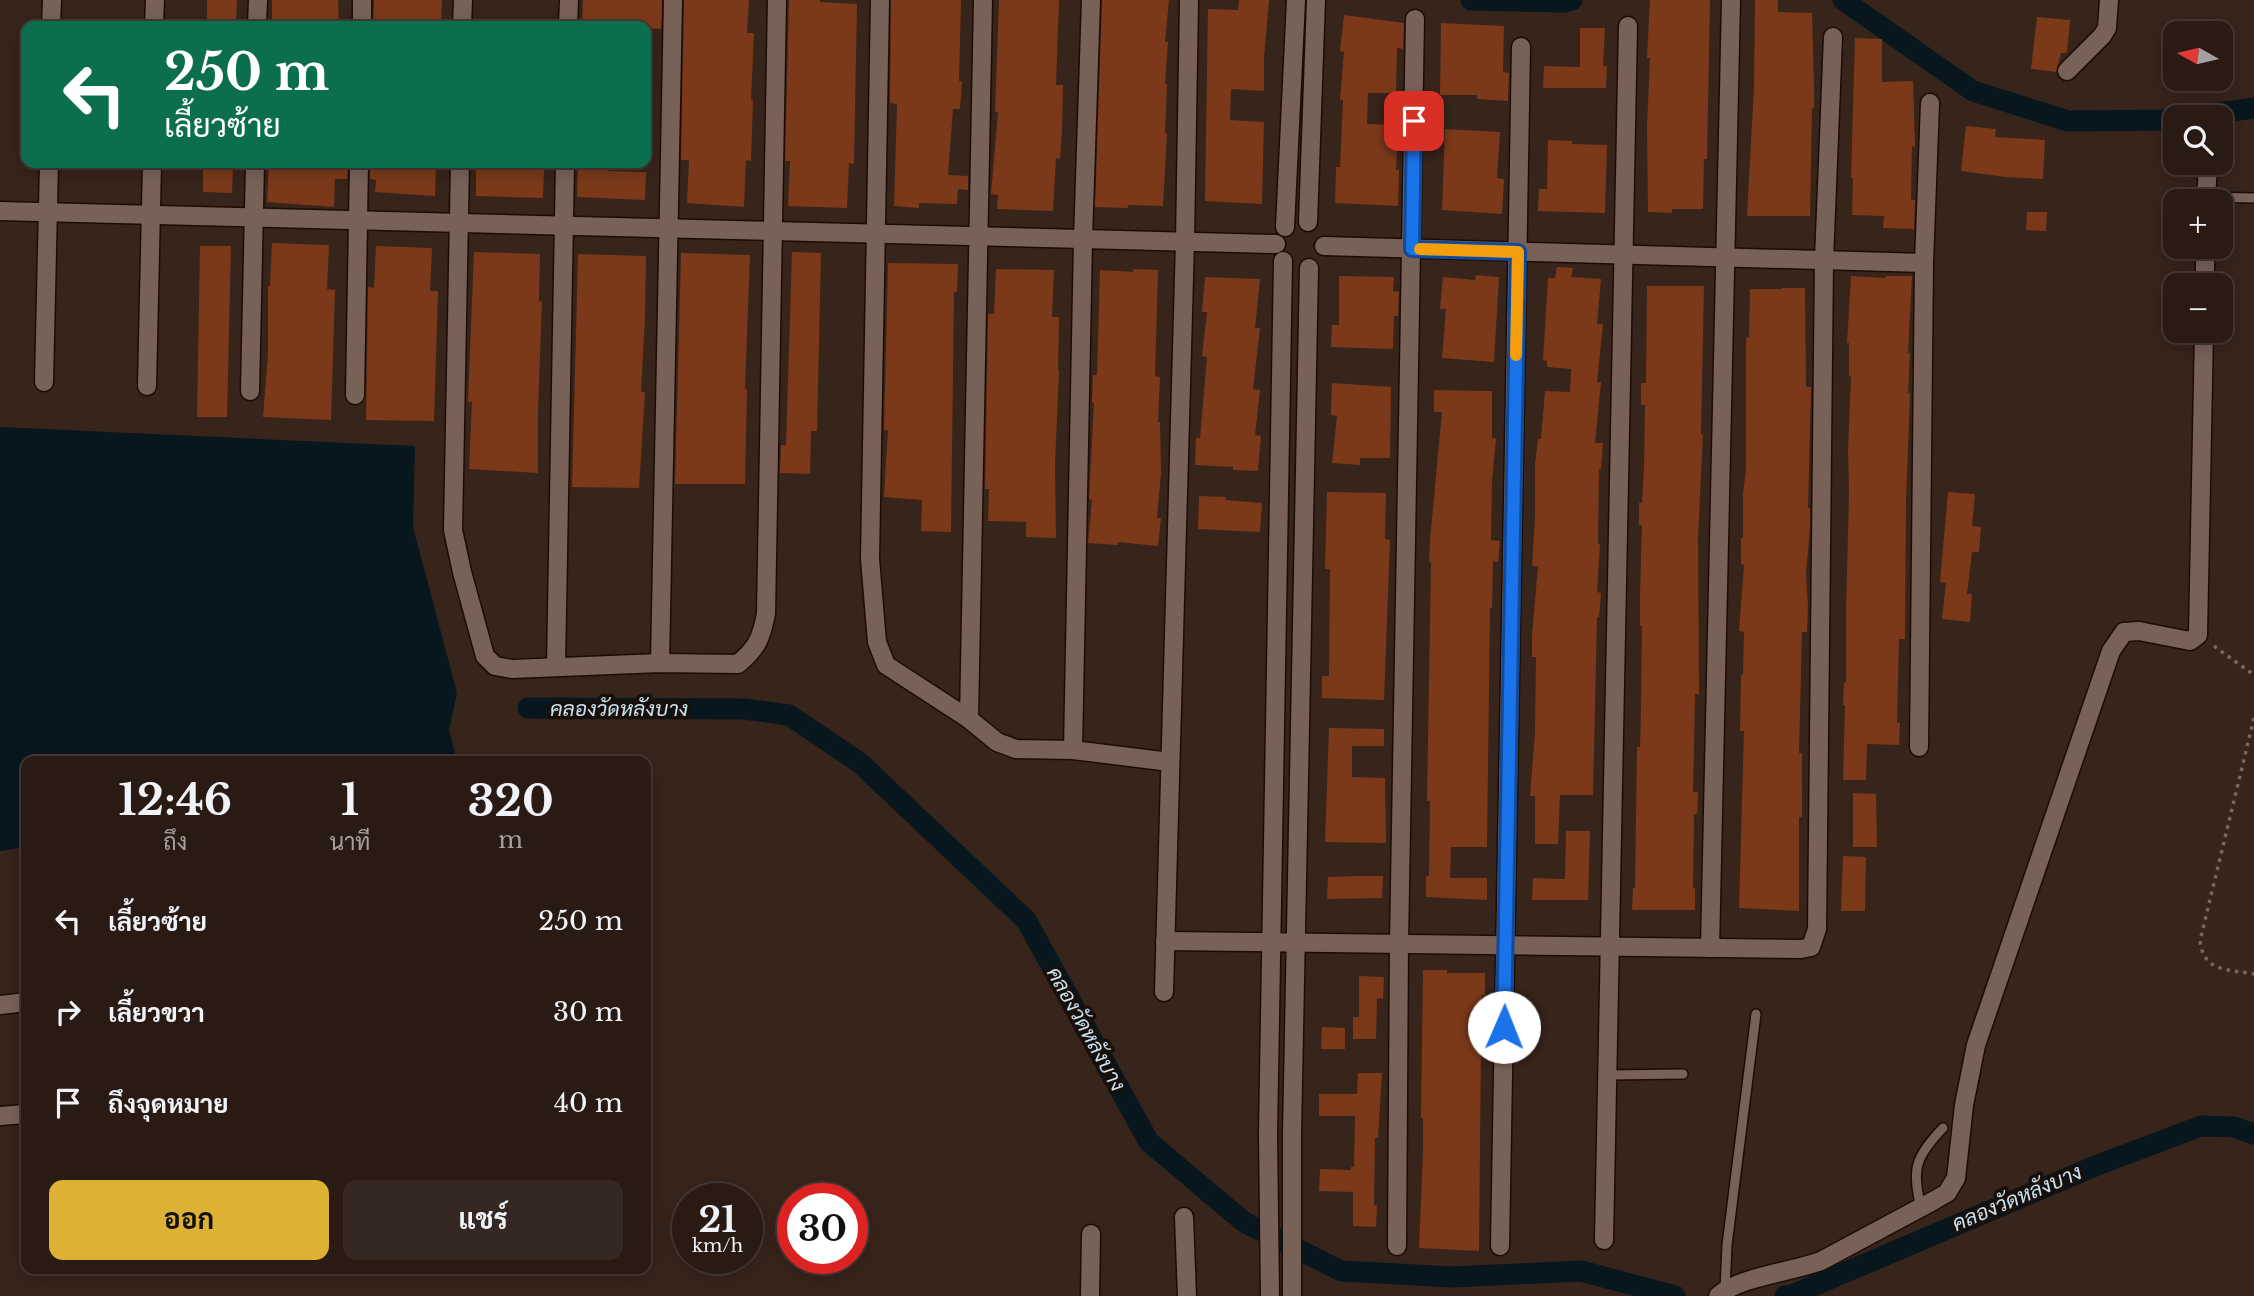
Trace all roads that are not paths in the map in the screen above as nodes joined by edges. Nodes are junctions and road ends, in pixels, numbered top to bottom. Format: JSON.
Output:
{"nodes":[{"id":1,"x":52,"y":0,"type":"edge"},
{"id":2,"x":155,"y":0,"type":"edge"},
{"id":3,"x":258,"y":0,"type":"edge"},
{"id":4,"x":362,"y":0,"type":"edge"},
{"id":5,"x":463,"y":0,"type":"edge"},
{"id":6,"x":569,"y":0,"type":"edge"},
{"id":7,"x":673,"y":0,"type":"edge"},
{"id":8,"x":777,"y":0,"type":"edge"},
{"id":9,"x":880,"y":0,"type":"edge"},
{"id":10,"x":983,"y":0,"type":"edge"},
{"id":11,"x":1091,"y":0,"type":"edge"},
{"id":12,"x":1189,"y":0,"type":"edge"},
{"id":13,"x":1731,"y":0,"type":"edge"},
{"id":14,"x":2109,"y":0,"type":"edge"},
{"id":15,"x":1296,"y":5,"type":"edge"},
{"id":16,"x":1316,"y":8,"type":"edge"},
{"id":17,"x":1415,"y":19,"type":"dead end"},
{"id":18,"x":51,"y":21,"type":"edge"},
{"id":19,"x":154,"y":21,"type":"edge"},
{"id":20,"x":257,"y":21,"type":"edge"},
{"id":21,"x":362,"y":21,"type":"edge"},
{"id":22,"x":463,"y":21,"type":"edge"},
{"id":23,"x":568,"y":21,"type":"edge"},
{"id":24,"x":1629,"y":26,"type":"dead end"},
{"id":25,"x":1833,"y":37,"type":"dead end"},
{"id":26,"x":1521,"y":47,"type":"dead end"},
{"id":27,"x":2067,"y":71,"type":"dead end"},
{"id":28,"x":1930,"y":103,"type":"dead end"},
{"id":29,"x":49,"y":168,"type":"edge"},
{"id":30,"x":152,"y":168,"type":"edge"},
{"id":31,"x":255,"y":168,"type":"edge"},
{"id":32,"x":359,"y":168,"type":"edge"},
{"id":33,"x":460,"y":168,"type":"edge"},
{"id":34,"x":565,"y":168,"type":"edge"},
{"id":35,"x":2233,"y":198,"type":"edge"},
{"id":36,"x":2254,"y":198,"type":"edge"},
{"id":37,"x":0,"y":211,"type":"edge"},
{"id":38,"x":48,"y":212,"type":"junction"},
{"id":39,"x":151,"y":215,"type":"junction"},
{"id":40,"x":254,"y":218,"type":"junction"},
{"id":41,"x":358,"y":220,"type":"junction"},
{"id":42,"x":1308,"y":222,"type":"junction"},
{"id":43,"x":460,"y":223,"type":"junction"},
{"id":44,"x":564,"y":226,"type":"junction"},
{"id":45,"x":1285,"y":227,"type":"junction"},
{"id":46,"x":668,"y":229,"type":"junction"},
{"id":47,"x":773,"y":231,"type":"junction"},
{"id":48,"x":876,"y":234,"type":"junction"},
{"id":49,"x":979,"y":237,"type":"junction"},
{"id":50,"x":1083,"y":239,"type":"junction"},
{"id":51,"x":1185,"y":242,"type":"junction"},
{"id":52,"x":1324,"y":247,"type":"junction"},
{"id":53,"x":1412,"y":249,"type":"junction"},
{"id":54,"x":1518,"y":252,"type":"junction"},
{"id":55,"x":1280,"y":253,"type":"junction"},
{"id":56,"x":1624,"y":254,"type":"junction"},
{"id":57,"x":1726,"y":257,"type":"junction"},
{"id":58,"x":1824,"y":260,"type":"junction"},
{"id":59,"x":1924,"y":262,"type":"junction"},
{"id":60,"x":1308,"y":268,"type":"junction"},
{"id":61,"x":2204,"y":343,"type":"edge"},
{"id":62,"x":44,"y":382,"type":"dead end"},
{"id":63,"x":147,"y":386,"type":"dead end"},
{"id":64,"x":250,"y":391,"type":"dead end"},
{"id":65,"x":355,"y":395,"type":"dead end"},
{"id":66,"x":1302,"y":600,"type":"junction"},
{"id":67,"x":1277,"y":603,"type":"junction"},
{"id":68,"x":660,"y":663,"type":"junction"},
{"id":69,"x":556,"y":666,"type":"junction"},
{"id":70,"x":969,"y":719,"type":"junction"},
{"id":71,"x":1919,"y":747,"type":"dead end"},
{"id":72,"x":1073,"y":750,"type":"junction"},
{"id":73,"x":1170,"y":762,"type":"junction"},
{"id":74,"x":1165,"y":941,"type":"junction"},
{"id":75,"x":1271,"y":942,"type":"junction"},
{"id":76,"x":1295,"y":943,"type":"junction"},
{"id":77,"x":1399,"y":944,"type":"junction"},
{"id":78,"x":1506,"y":945,"type":"junction"},
{"id":79,"x":1610,"y":947,"type":"junction"},
{"id":80,"x":1710,"y":948,"type":"junction"},
{"id":81,"x":1164,"y":992,"type":"dead end"},
{"id":82,"x":21,"y":1003,"type":"edge"},
{"id":83,"x":0,"y":1005,"type":"edge"},
{"id":84,"x":1756,"y":1014,"type":"dead end"},
{"id":85,"x":1683,"y":1074,"type":"dead end"},
{"id":86,"x":1608,"y":1075,"type":"junction"},
{"id":87,"x":1292,"y":1103,"type":"junction"},
{"id":88,"x":1268,"y":1104,"type":"junction"},
{"id":89,"x":21,"y":1114,"type":"edge"},
{"id":90,"x":0,"y":1116,"type":"edge"},
{"id":91,"x":1943,"y":1128,"type":"dead end"},
{"id":92,"x":1921,"y":1207,"type":"junction"},
{"id":93,"x":1184,"y":1217,"type":"dead end"},
{"id":94,"x":1091,"y":1234,"type":"dead end"},
{"id":95,"x":1604,"y":1240,"type":"dead end"},
{"id":96,"x":1397,"y":1246,"type":"dead end"},
{"id":97,"x":1500,"y":1246,"type":"dead end"},
{"id":98,"x":1722,"y":1293,"type":"edge"},
{"id":99,"x":1090,"y":1296,"type":"edge"},
{"id":100,"x":1187,"y":1296,"type":"edge"},
{"id":101,"x":1270,"y":1296,"type":"edge"},
{"id":102,"x":1292,"y":1296,"type":"edge"}],
"edges":[{"from":1,"to":18,"type":"street"},
{"from":2,"to":19,"type":"street"},
{"from":3,"to":20,"type":"street"},
{"from":4,"to":21,"type":"street"},
{"from":5,"to":22,"type":"street"},
{"from":6,"to":23,"type":"street"},
{"from":7,"to":46,"type":"street"},
{"from":8,"to":47,"type":"street"},
{"from":9,"to":48,"type":"street"},
{"from":10,"to":49,"type":"street"},
{"from":11,"to":50,"type":"street"},
{"from":12,"to":51,"type":"street"},
{"from":13,"to":57,"type":"street"},
{"from":14,"to":27,"type":"street"},
{"from":15,"to":45,"type":"street"},
{"from":16,"to":42,"type":"street"},
{"from":17,"to":53,"type":"street"},
{"from":24,"to":56,"type":"street"},
{"from":25,"to":58,"type":"street"},
{"from":26,"to":54,"type":"street"},
{"from":28,"to":59,"type":"street"},
{"from":29,"to":38,"type":"street"},
{"from":30,"to":39,"type":"street"},
{"from":31,"to":40,"type":"street"},
{"from":32,"to":41,"type":"street"},
{"from":33,"to":43,"type":"street"},
{"from":34,"to":44,"type":"street"},
{"from":35,"to":36,"type":"lane"},
{"from":37,"to":38,"type":"street"},
{"from":38,"to":39,"type":"street"},
{"from":38,"to":62,"type":"street"},
{"from":39,"to":40,"type":"street"},
{"from":39,"to":63,"type":"street"},
{"from":40,"to":41,"type":"street"},
{"from":40,"to":64,"type":"street"},
{"from":41,"to":43,"type":"street"},
{"from":41,"to":65,"type":"street"},
{"from":42,"to":45,"type":"street"},
{"from":42,"to":52,"type":"street"},
{"from":43,"to":44,"type":"street"},
{"from":43,"to":69,"type":"street"},
{"from":44,"to":46,"type":"street"},
{"from":44,"to":69,"type":"street"},
{"from":45,"to":55,"type":"street"},
{"from":46,"to":47,"type":"street"},
{"from":46,"to":68,"type":"street"},
{"from":47,"to":48,"type":"street"},
{"from":47,"to":68,"type":"street"},
{"from":48,"to":49,"type":"street"},
{"from":48,"to":70,"type":"street"},
{"from":49,"to":50,"type":"street"},
{"from":49,"to":70,"type":"street"},
{"from":50,"to":51,"type":"street"},
{"from":50,"to":72,"type":"street"},
{"from":51,"to":55,"type":"street"},
{"from":51,"to":73,"type":"street"},
{"from":52,"to":53,"type":"street"},
{"from":52,"to":60,"type":"street"},
{"from":53,"to":54,"type":"street"},
{"from":53,"to":77,"type":"street"},
{"from":54,"to":56,"type":"street"},
{"from":54,"to":78,"type":"street"},
{"from":55,"to":60,"type":"street"},
{"from":55,"to":67,"type":"street"},
{"from":56,"to":57,"type":"street"},
{"from":56,"to":79,"type":"street"},
{"from":57,"to":58,"type":"street"},
{"from":57,"to":80,"type":"street"},
{"from":58,"to":59,"type":"street"},
{"from":58,"to":80,"type":"street"},
{"from":59,"to":71,"type":"street"},
{"from":60,"to":66,"type":"street"},
{"from":61,"to":92,"type":"street"},
{"from":66,"to":67,"type":"street"},
{"from":66,"to":76,"type":"street"},
{"from":67,"to":75,"type":"street"},
{"from":68,"to":69,"type":"street"},
{"from":70,"to":72,"type":"street"},
{"from":72,"to":73,"type":"street"},
{"from":73,"to":74,"type":"street"},
{"from":74,"to":75,"type":"street"},
{"from":74,"to":81,"type":"street"},
{"from":75,"to":76,"type":"street"},
{"from":75,"to":88,"type":"street"},
{"from":76,"to":77,"type":"street"},
{"from":76,"to":87,"type":"street"},
{"from":77,"to":78,"type":"street"},
{"from":77,"to":96,"type":"street"},
{"from":78,"to":79,"type":"street"},
{"from":78,"to":97,"type":"street"},
{"from":79,"to":80,"type":"street"},
{"from":79,"to":86,"type":"street"},
{"from":82,"to":83,"type":"street"},
{"from":84,"to":98,"type":"lane"},
{"from":85,"to":86,"type":"lane"},
{"from":86,"to":95,"type":"street"},
{"from":87,"to":88,"type":"street"},
{"from":87,"to":102,"type":"street"},
{"from":88,"to":101,"type":"street"},
{"from":89,"to":90,"type":"street"},
{"from":91,"to":92,"type":"lane"},
{"from":92,"to":98,"type":"street"},
{"from":93,"to":100,"type":"street"},
{"from":94,"to":99,"type":"street"}]}
